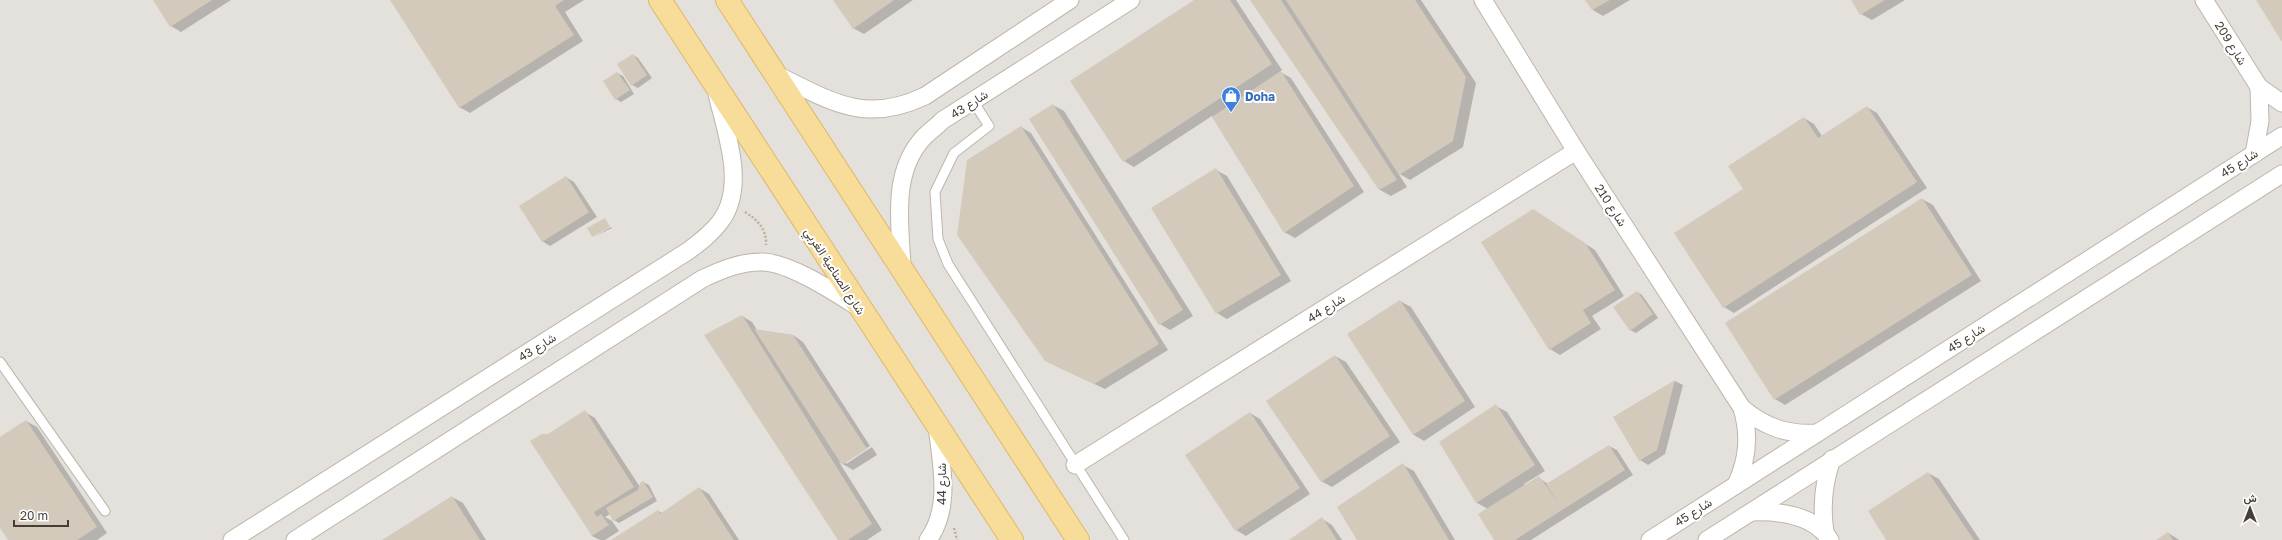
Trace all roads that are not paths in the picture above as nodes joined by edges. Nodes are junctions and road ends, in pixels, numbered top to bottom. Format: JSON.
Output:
{"nodes":[{"id":1,"x":660,"y":0,"type":"edge"},
{"id":2,"x":727,"y":0,"type":"edge"},
{"id":3,"x":1131,"y":0,"type":"edge"},
{"id":4,"x":1483,"y":0,"type":"edge"},
{"id":5,"x":2204,"y":0,"type":"edge"},
{"id":6,"x":1062,"y":2,"type":"edge"},
{"id":7,"x":775,"y":74,"type":"junction"},
{"id":8,"x":2259,"y":87,"type":"junction"},
{"id":9,"x":716,"y":88,"type":"junction"},
{"id":10,"x":973,"y":101,"type":"junction"},
{"id":11,"x":2282,"y":103,"type":"edge"},
{"id":12,"x":2282,"y":136,"type":"edge"},
{"id":13,"x":1576,"y":151,"type":"junction"},
{"id":14,"x":2254,"y":154,"type":"junction"},
{"id":15,"x":2278,"y":179,"type":"edge"},
{"id":16,"x":902,"y":266,"type":"junction"},
{"id":17,"x":858,"y":307,"type":"junction"},
{"id":18,"x":0,"y":362,"type":"edge"},
{"id":19,"x":1742,"y":408,"type":"junction"},
{"id":20,"x":937,"y":425,"type":"junction"},
{"id":21,"x":1817,"y":433,"type":"junction"},
{"id":22,"x":1832,"y":459,"type":"junction"},
{"id":23,"x":1075,"y":465,"type":"junction"},
{"id":24,"x":1736,"y":485,"type":"junction"},
{"id":25,"x":104,"y":511,"type":"dead end"},
{"id":26,"x":1752,"y":512,"type":"junction"},
{"id":27,"x":1827,"y":536,"type":"edge"},
{"id":28,"x":232,"y":540,"type":"edge"},
{"id":29,"x":295,"y":540,"type":"edge"},
{"id":30,"x":928,"y":540,"type":"edge"},
{"id":31,"x":1012,"y":540,"type":"edge"},
{"id":32,"x":1078,"y":540,"type":"edge"},
{"id":33,"x":1124,"y":540,"type":"edge"},
{"id":34,"x":1650,"y":540,"type":"edge"},
{"id":35,"x":1707,"y":540,"type":"edge"}],
"edges":[{"from":1,"to":9,"type":"main road","name":"شارع الصناعية الغربي"},
{"from":2,"to":7,"type":"main road"},
{"from":3,"to":10,"type":"street","name":"شارع 43"},
{"from":4,"to":13,"type":"street","name":"شارع 210"},
{"from":5,"to":8,"type":"street","name":"شارع 209"},
{"from":6,"to":7,"type":"street"},
{"from":7,"to":16,"type":"main road"},
{"from":8,"to":11,"type":"street","name":"شارع 209"},
{"from":8,"to":14,"type":"street"},
{"from":9,"to":17,"type":"main road","name":"شارع الصناعية الغربي"},
{"from":9,"to":28,"type":"street","name":"شارع 43"},
{"from":10,"to":16,"type":"street","name":"شارع 43"},
{"from":10,"to":23,"type":"lane"},
{"from":12,"to":14,"type":"street","name":"شارع 45"},
{"from":13,"to":19,"type":"street","name":"شارع 210"},
{"from":13,"to":23,"type":"street","name":"شارع 44"},
{"from":14,"to":21,"type":"street","name":"شارع 45"},
{"from":15,"to":22,"type":"street"},
{"from":16,"to":32,"type":"main road"},
{"from":17,"to":20,"type":"main road","name":"شارع الصناعية الغربي"},
{"from":17,"to":29,"type":"street"},
{"from":18,"to":25,"type":"lane"},
{"from":19,"to":21,"type":"street","name":"شارع 210"},
{"from":19,"to":24,"type":"street","name":"شارع 210"},
{"from":20,"to":30,"type":"street","name":"شارع 44"},
{"from":20,"to":31,"type":"main road","name":"شارع الصناعية الغربي"},
{"from":21,"to":24,"type":"street","name":"شارع 45"},
{"from":22,"to":26,"type":"street"},
{"from":22,"to":27,"type":"street"},
{"from":23,"to":33,"type":"lane"},
{"from":24,"to":34,"type":"street","name":"شارع 45"},
{"from":26,"to":27,"type":"street"},
{"from":26,"to":35,"type":"street"}]}
